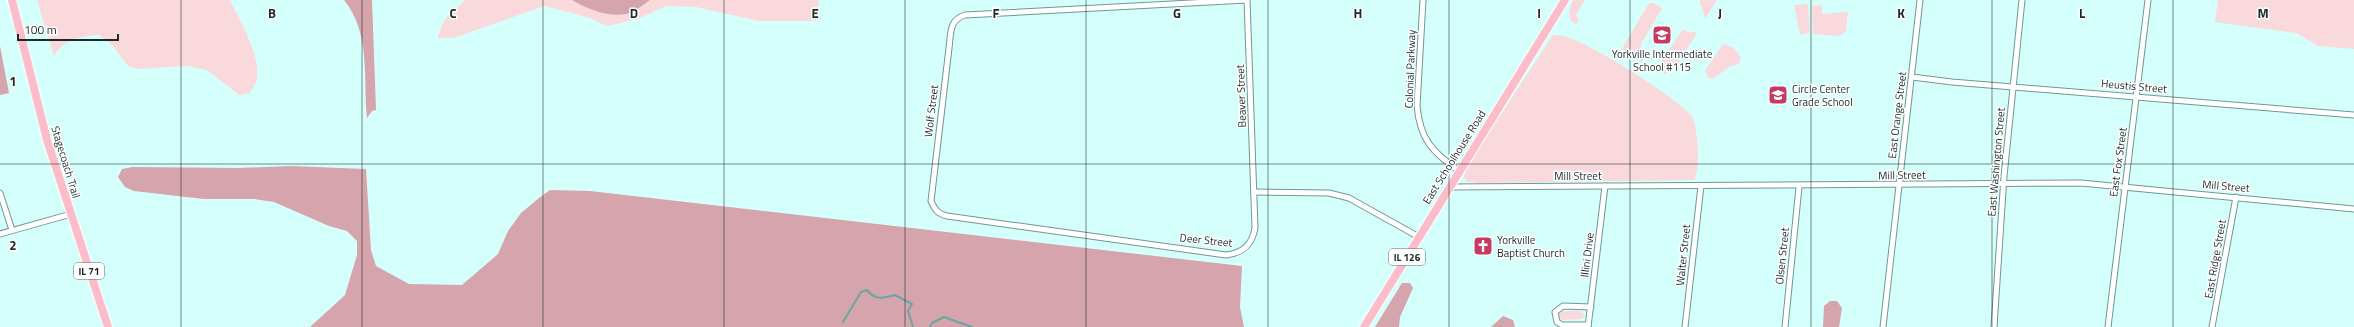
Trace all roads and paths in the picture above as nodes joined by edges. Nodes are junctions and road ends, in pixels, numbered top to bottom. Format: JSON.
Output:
{"nodes":[{"id":1,"x":12,"y":0,"type":"edge"},
{"id":2,"x":1247,"y":0,"type":"edge"},
{"id":3,"x":1423,"y":0,"type":"edge"},
{"id":4,"x":1565,"y":0,"type":"edge"},
{"id":5,"x":1920,"y":0,"type":"edge"},
{"id":6,"x":2022,"y":0,"type":"edge"},
{"id":7,"x":2148,"y":0,"type":"edge"},
{"id":8,"x":1912,"y":77,"type":"junction"},
{"id":9,"x":2013,"y":86,"type":"junction"},
{"id":10,"x":2137,"y":97,"type":"junction"},
{"id":11,"x":2354,"y":115,"type":"edge"},
{"id":12,"x":1459,"y":171,"type":"junction"},
{"id":13,"x":2003,"y":183,"type":"junction"},
{"id":14,"x":1899,"y":185,"type":"junction"},
{"id":15,"x":1605,"y":186,"type":"junction"},
{"id":16,"x":1701,"y":186,"type":"junction"},
{"id":17,"x":1799,"y":186,"type":"junction"},
{"id":18,"x":2124,"y":186,"type":"junction"},
{"id":19,"x":1449,"y":187,"type":"junction"},
{"id":20,"x":1254,"y":192,"type":"junction"},
{"id":21,"x":0,"y":193,"type":"edge"},
{"id":22,"x":2236,"y":197,"type":"junction"},
{"id":23,"x":933,"y":207,"type":"joint"},
{"id":24,"x":2354,"y":209,"type":"edge"},
{"id":25,"x":71,"y":214,"type":"junction"},
{"id":26,"x":12,"y":230,"type":"junction"},
{"id":27,"x":0,"y":234,"type":"edge"},
{"id":28,"x":1419,"y":237,"type":"junction"},
{"id":29,"x":1591,"y":307,"type":"junction"},
{"id":30,"x":1588,"y":326,"type":"edge"},
{"id":31,"x":2214,"y":326,"type":"edge"},
{"id":32,"x":108,"y":327,"type":"edge"},
{"id":33,"x":1364,"y":327,"type":"edge"},
{"id":34,"x":1685,"y":327,"type":"edge"},
{"id":35,"x":1785,"y":327,"type":"edge"},
{"id":36,"x":1882,"y":327,"type":"edge"},
{"id":37,"x":1994,"y":327,"type":"edge"},
{"id":38,"x":2108,"y":327,"type":"edge"}],
"edges":[{"from":1,"to":25,"type":"main road","name":"Stagecoach Trail","number":"IL 71"},
{"from":2,"to":20,"type":"street","name":"Beaver Street"},
{"from":2,"to":23,"type":"street","name":"Wolf Street"},
{"from":3,"to":12,"type":"street","name":"Colonial Parkway"},
{"from":4,"to":12,"type":"main road","name":"East Schoolhouse Road"},
{"from":5,"to":8,"type":"street","name":"East Orange Street"},
{"from":6,"to":9,"type":"street","name":"East Washington Street"},
{"from":7,"to":10,"type":"street","name":"East Fox Street"},
{"from":8,"to":9,"type":"street","name":"Heustis Street"},
{"from":8,"to":14,"type":"street","name":"East Orange Street"},
{"from":9,"to":10,"type":"street","name":"Heustis Street"},
{"from":9,"to":13,"type":"street","name":"East Washington Street"},
{"from":10,"to":11,"type":"street","name":"Heustis Street"},
{"from":10,"to":18,"type":"street","name":"East Fox Street"},
{"from":12,"to":19,"type":"main road","name":"East Schoolhouse Road"},
{"from":13,"to":14,"type":"street","name":"Mill Street"},
{"from":13,"to":18,"type":"street","name":"Mill Street"},
{"from":13,"to":37,"type":"street","name":"East Washington Street"},
{"from":14,"to":17,"type":"street","name":"Mill Street"},
{"from":14,"to":36,"type":"street","name":"East Orange Street"},
{"from":15,"to":16,"type":"street","name":"Mill Street"},
{"from":15,"to":19,"type":"street","name":"Mill Street"},
{"from":15,"to":29,"type":"street","name":"Illini Drive"},
{"from":16,"to":17,"type":"street","name":"Mill Street"},
{"from":16,"to":34,"type":"street","name":"Walter Street"},
{"from":17,"to":35,"type":"street","name":"Olsen Street"},
{"from":18,"to":22,"type":"street","name":"Mill Street"},
{"from":18,"to":38,"type":"street","name":"East Fox Street"},
{"from":19,"to":28,"type":"main road","name":"East Schoolhouse Road","number":"IL 126"},
{"from":20,"to":23,"type":"street","name":"Deer Street"},
{"from":20,"to":28,"type":"street"},
{"from":21,"to":26,"type":"street"},
{"from":22,"to":24,"type":"street","name":"Mill Street"},
{"from":22,"to":31,"type":"street","name":"East Ridge Street"},
{"from":25,"to":26,"type":"street"},
{"from":25,"to":32,"type":"main road","name":"Stagecoach Trail","number":"IL 71"},
{"from":26,"to":27,"type":"street"},
{"from":28,"to":33,"type":"main road","name":"East Schoolhouse Road","number":"IL 126"},
{"from":29,"to":30,"type":"street","name":"Illini Drive"},
{"from":29,"to":30,"type":"street"}]}
